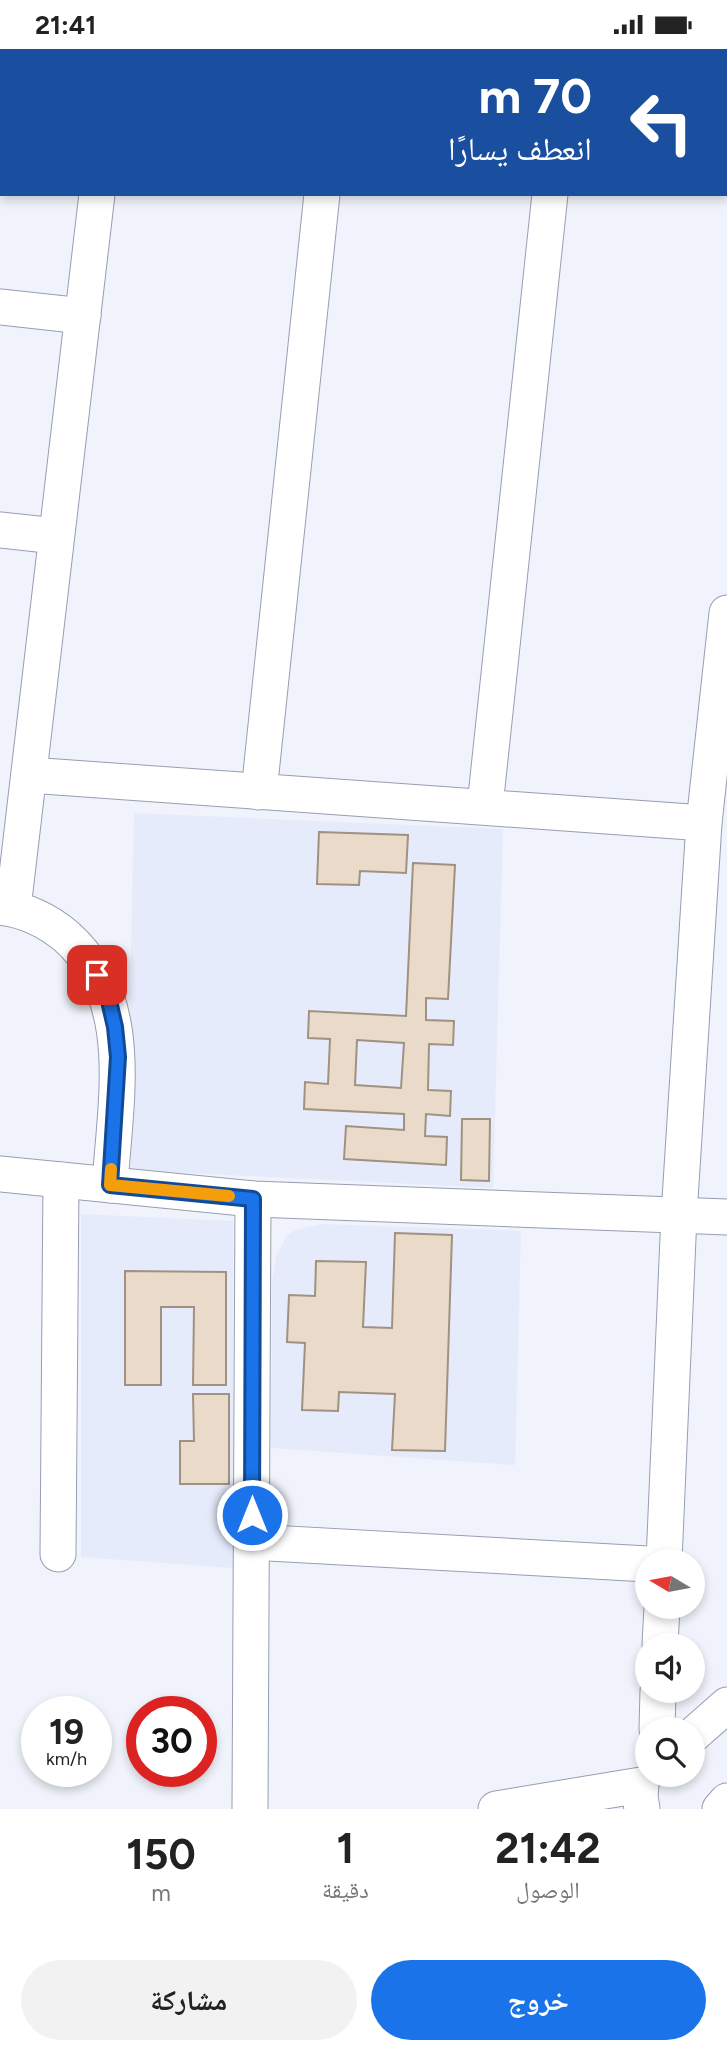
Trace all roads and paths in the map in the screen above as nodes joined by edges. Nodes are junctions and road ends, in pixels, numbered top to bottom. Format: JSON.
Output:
{"nodes":[{"id":1,"x":97,"y":196,"type":"edge"},
{"id":2,"x":322,"y":196,"type":"edge"},
{"id":3,"x":551,"y":196,"type":"edge"},
{"id":4,"x":0,"y":307,"type":"edge"},
{"id":5,"x":83,"y":316,"type":"junction"},
{"id":6,"x":0,"y":530,"type":"edge"},
{"id":7,"x":56,"y":536,"type":"junction"},
{"id":8,"x":727,"y":613,"type":"edge"},
{"id":9,"x":29,"y":775,"type":"junction"},
{"id":10,"x":259,"y":792,"type":"junction"},
{"id":11,"x":485,"y":806,"type":"junction"},
{"id":12,"x":704,"y":823,"type":"junction"},
{"id":13,"x":6,"y":907,"type":"edge"},
{"id":14,"x":0,"y":1174,"type":"edge"},
{"id":15,"x":61,"y":1180,"type":"junction"},
{"id":16,"x":110,"y":1185,"type":"junction"},
{"id":17,"x":253,"y":1199,"type":"junction"},
{"id":18,"x":679,"y":1215,"type":"junction"},
{"id":19,"x":727,"y":1217,"type":"edge"},
{"id":20,"x":252,"y":1542,"type":"junction"},
{"id":21,"x":665,"y":1549,"type":"edge"},
{"id":22,"x":58,"y":1555,"type":"dead end"},
{"id":23,"x":635,"y":1563,"type":"edge"},
{"id":24,"x":727,"y":1705,"type":"edge"},
{"id":25,"x":705,"y":1724,"type":"edge"},
{"id":26,"x":640,"y":1794,"type":"edge"},
{"id":27,"x":727,"y":1801,"type":"edge"},
{"id":28,"x":250,"y":1809,"type":"edge"},
{"id":29,"x":496,"y":1809,"type":"edge"},
{"id":30,"x":720,"y":1809,"type":"edge"}],
"edges":[{"from":1,"to":5,"type":"street"},
{"from":2,"to":10,"type":"street"},
{"from":3,"to":11,"type":"street"},
{"from":4,"to":5,"type":"street"},
{"from":5,"to":7,"type":"street"},
{"from":6,"to":7,"type":"street"},
{"from":7,"to":9,"type":"street"},
{"from":8,"to":12,"type":"street"},
{"from":9,"to":10,"type":"street"},
{"from":9,"to":13,"type":"street"},
{"from":10,"to":11,"type":"street"},
{"from":11,"to":12,"type":"street"},
{"from":12,"to":18,"type":"street"},
{"from":13,"to":16,"type":"street"},
{"from":14,"to":15,"type":"street"},
{"from":15,"to":16,"type":"street"},
{"from":15,"to":22,"type":"street"},
{"from":16,"to":17,"type":"street"},
{"from":17,"to":18,"type":"street"},
{"from":17,"to":20,"type":"street"},
{"from":18,"to":19,"type":"street"},
{"from":18,"to":21,"type":"street"},
{"from":20,"to":23,"type":"street"},
{"from":20,"to":28,"type":"street"},
{"from":24,"to":25,"type":"street"},
{"from":26,"to":29,"type":"street"},
{"from":27,"to":30,"type":"street"}]}
